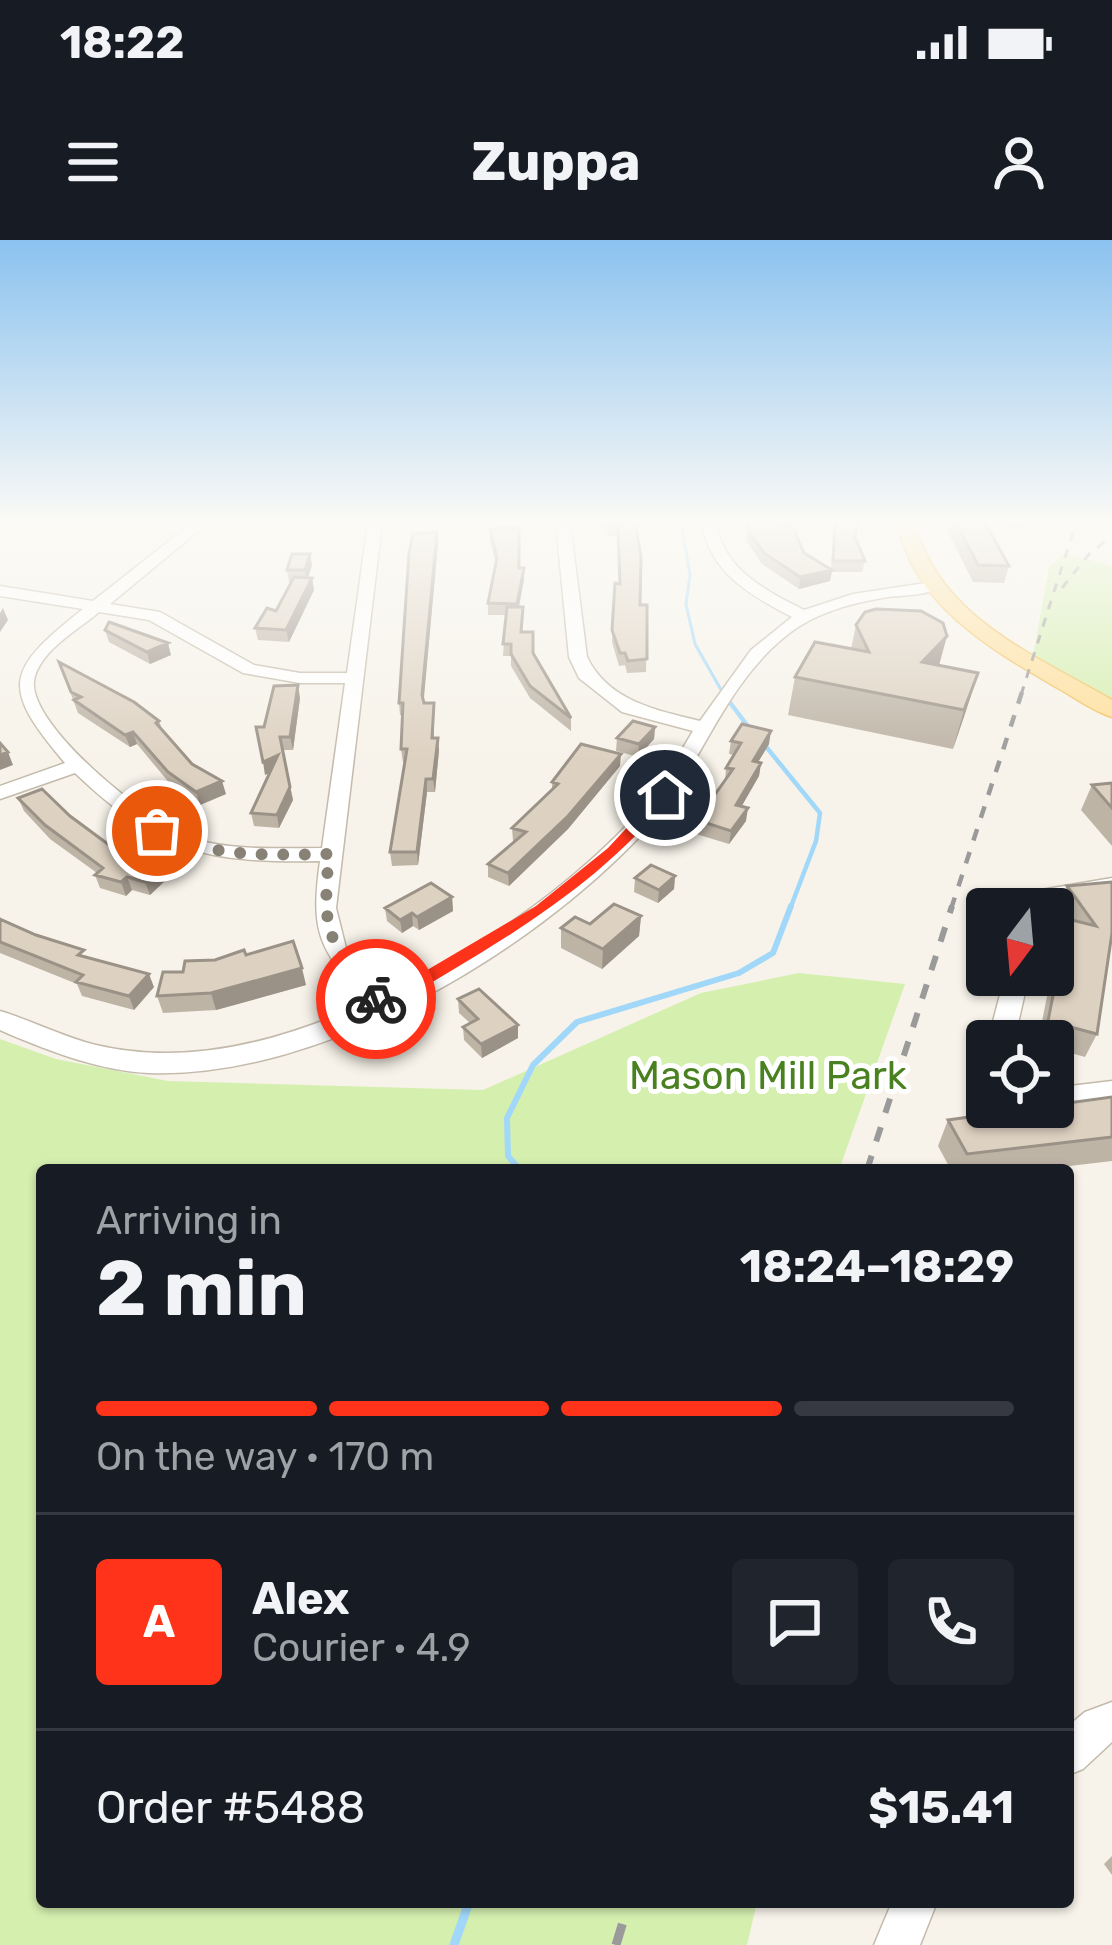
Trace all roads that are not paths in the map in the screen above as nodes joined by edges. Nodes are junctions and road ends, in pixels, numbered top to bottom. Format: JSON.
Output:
{"nodes":[{"id":1,"x":87,"y":603,"type":"edge"},
{"id":2,"x":364,"y":603,"type":"edge"},
{"id":3,"x":572,"y":603,"type":"edge"},
{"id":4,"x":783,"y":603,"type":"edge"},
{"id":5,"x":847,"y":603,"type":"edge"},
{"id":6,"x":951,"y":603,"type":"edge"},
{"id":7,"x":98,"y":604,"type":"junction"},
{"id":8,"x":804,"y":616,"type":"junction"},
{"id":9,"x":354,"y":677,"type":"junction"},
{"id":10,"x":1112,"y":710,"type":"edge"},
{"id":11,"x":706,"y":729,"type":"junction"},
{"id":12,"x":80,"y":764,"type":"junction"},
{"id":13,"x":0,"y":793,"type":"edge"},
{"id":14,"x":329,"y":854,"type":"junction"},
{"id":15,"x":1112,"y":885,"type":"edge"},
{"id":16,"x":1074,"y":891,"type":"edge"},
{"id":17,"x":381,"y":1005,"type":"junction"},
{"id":18,"x":0,"y":1021,"type":"edge"},
{"id":19,"x":1112,"y":1091,"type":"edge"},
{"id":20,"x":1074,"y":1096,"type":"edge"},
{"id":21,"x":1112,"y":1722,"type":"edge"},
{"id":22,"x":1074,"y":1749,"type":"edge"},
{"id":23,"x":913,"y":1908,"type":"edge"},
{"id":24,"x":897,"y":1945,"type":"edge"}],
"edges":[{"from":1,"to":7,"type":"street"},
{"from":2,"to":9,"type":"street"},
{"from":3,"to":11,"type":"street"},
{"from":4,"to":8,"type":"street"},
{"from":5,"to":8,"type":"street"},
{"from":6,"to":10,"type":"main road"},
{"from":7,"to":9,"type":"street"},
{"from":7,"to":12,"type":"street"},
{"from":8,"to":11,"type":"street"},
{"from":9,"to":14,"type":"street"},
{"from":11,"to":17,"type":"street"},
{"from":12,"to":13,"type":"street"},
{"from":12,"to":14,"type":"street"},
{"from":14,"to":17,"type":"street"},
{"from":15,"to":16,"type":"street"},
{"from":17,"to":18,"type":"street"},
{"from":19,"to":20,"type":"street"},
{"from":21,"to":22,"type":"street"},
{"from":23,"to":24,"type":"street"}]}
